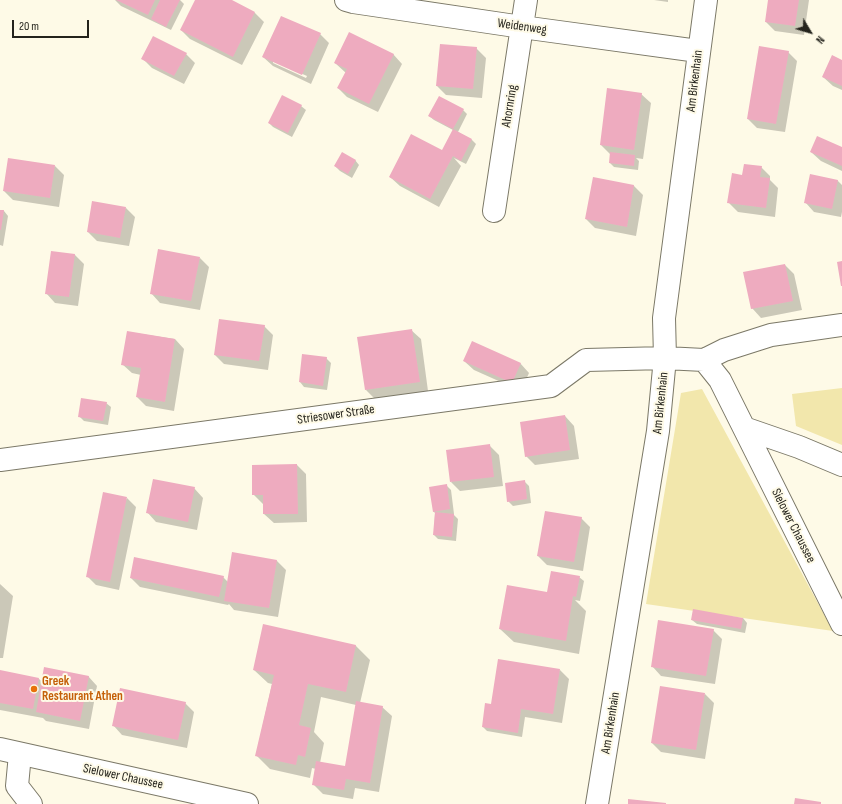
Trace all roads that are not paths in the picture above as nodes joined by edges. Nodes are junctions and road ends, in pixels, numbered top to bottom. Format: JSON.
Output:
{"nodes":[{"id":1,"x":346,"y":0,"type":"edge"},
{"id":2,"x":526,"y":0,"type":"edge"},
{"id":3,"x":706,"y":0,"type":"edge"},
{"id":4,"x":522,"y":27,"type":"junction"},
{"id":5,"x":698,"y":51,"type":"junction"},
{"id":6,"x":494,"y":211,"type":"dead end"},
{"id":7,"x":842,"y":325,"type":"edge"},
{"id":8,"x":665,"y":358,"type":"junction"},
{"id":9,"x":704,"y":360,"type":"junction"},
{"id":10,"x":744,"y":428,"type":"junction"},
{"id":11,"x":0,"y":460,"type":"edge"},
{"id":12,"x":842,"y":465,"type":"edge"},
{"id":13,"x":842,"y":624,"type":"edge"},
{"id":14,"x":10,"y":752,"type":"edge"},
{"id":15,"x":31,"y":804,"type":"edge"},
{"id":16,"x":247,"y":804,"type":"edge"},
{"id":17,"x":597,"y":804,"type":"edge"}],
"edges":[{"from":1,"to":4,"type":"street","name":"Weidenweg"},
{"from":2,"to":4,"type":"street","name":"Ahornring"},
{"from":3,"to":5,"type":"street","name":"Am Birkenhain"},
{"from":4,"to":5,"type":"street","name":"Weidenweg"},
{"from":4,"to":6,"type":"street","name":"Ahornring"},
{"from":5,"to":8,"type":"street","name":"Am Birkenhain"},
{"from":7,"to":9,"type":"street"},
{"from":8,"to":9,"type":"street","name":"Striesower Straße"},
{"from":8,"to":11,"type":"street","name":"Striesower Straße"},
{"from":8,"to":17,"type":"street","name":"Am Birkenhain"},
{"from":9,"to":10,"type":"street","name":"Sielower Chaussee"},
{"from":10,"to":12,"type":"street"},
{"from":10,"to":13,"type":"street","name":"Sielower Chaussee"},
{"from":14,"to":15,"type":"street"},
{"from":14,"to":16,"type":"street","name":"Sielower Chaussee"}]}
